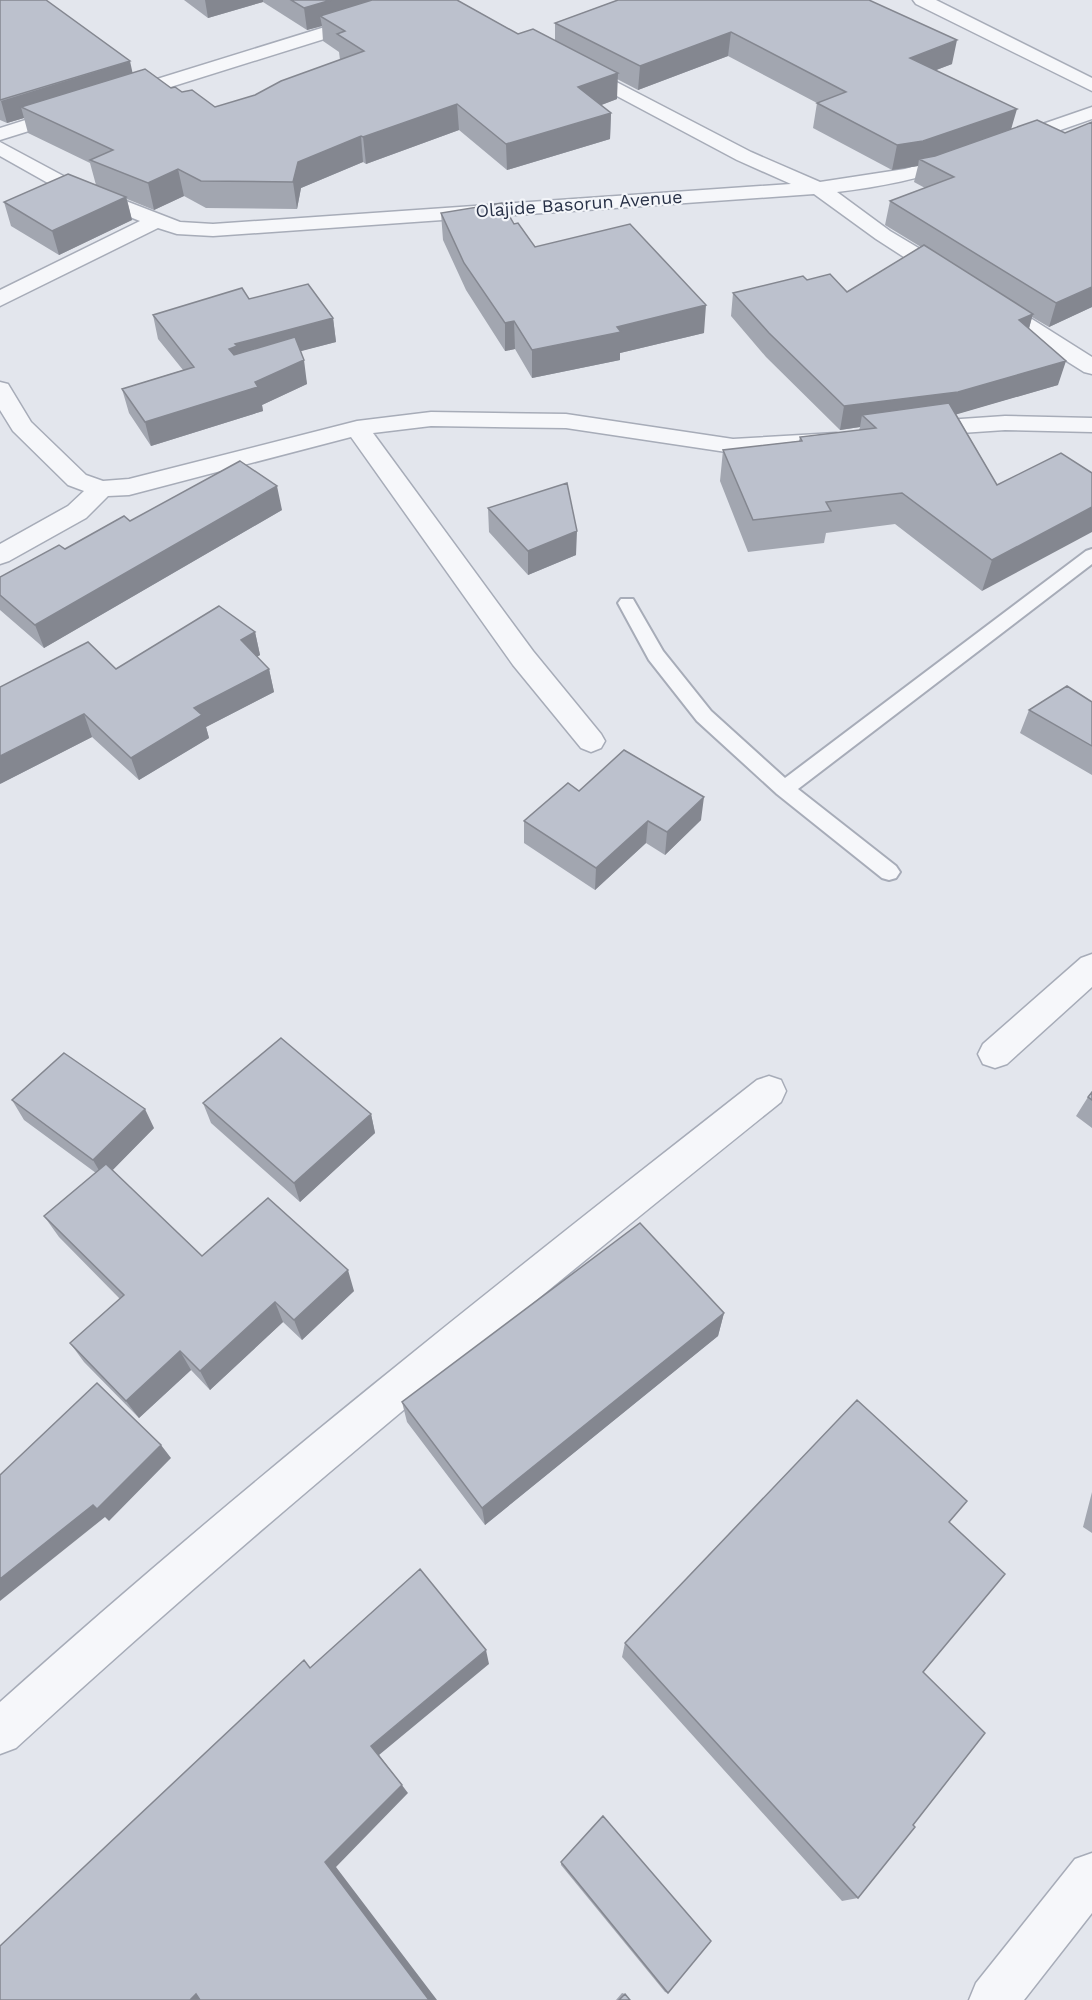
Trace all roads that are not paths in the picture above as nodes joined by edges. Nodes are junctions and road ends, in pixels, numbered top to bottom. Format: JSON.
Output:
{"nodes":[{"id":1,"x":430,"y":0,"type":"edge"},
{"id":2,"x":922,"y":0,"type":"edge"},
{"id":3,"x":557,"y":57,"type":"edge"},
{"id":4,"x":1092,"y":85,"type":"edge"},
{"id":5,"x":1092,"y":113,"type":"edge"},
{"id":6,"x":0,"y":134,"type":"edge"},
{"id":7,"x":996,"y":147,"type":"edge"},
{"id":8,"x":0,"y":148,"type":"edge"},
{"id":9,"x":975,"y":154,"type":"edge"},
{"id":10,"x":818,"y":188,"type":"junction"},
{"id":11,"x":157,"y":220,"type":"junction"},
{"id":12,"x":0,"y":299,"type":"edge"},
{"id":13,"x":1092,"y":367,"type":"edge"},
{"id":14,"x":0,"y":390,"type":"edge"},
{"id":15,"x":1092,"y":425,"type":"edge"},
{"id":16,"x":357,"y":428,"type":"junction"},
{"id":17,"x":899,"y":431,"type":"edge"},
{"id":18,"x":853,"y":438,"type":"edge"},
{"id":19,"x":100,"y":489,"type":"junction"},
{"id":20,"x":0,"y":555,"type":"edge"},
{"id":21,"x":1092,"y":555,"type":"edge"},
{"id":22,"x":627,"y":603,"type":"dead end"},
{"id":23,"x":591,"y":741,"type":"dead end"},
{"id":24,"x":784,"y":789,"type":"junction"},
{"id":25,"x":889,"y":872,"type":"dead end"},
{"id":26,"x":1092,"y":967,"type":"edge"},
{"id":27,"x":995,"y":1054,"type":"dead end"},
{"id":28,"x":769,"y":1091,"type":"dead end"},
{"id":29,"x":0,"y":1731,"type":"edge"},
{"id":30,"x":1092,"y":1876,"type":"edge"},
{"id":31,"x":993,"y":2000,"type":"edge"}],
"edges":[{"from":1,"to":6,"type":"street"},
{"from":2,"to":4,"type":"street"},
{"from":3,"to":10,"type":"street"},
{"from":5,"to":7,"type":"street"},
{"from":8,"to":11,"type":"street","name":"Olajide Basorun Avenue"},
{"from":9,"to":10,"type":"street","name":"Olajide Basorun Avenue"},
{"from":10,"to":11,"type":"street","name":"Olajide Basorun Avenue"},
{"from":10,"to":13,"type":"street"},
{"from":11,"to":12,"type":"street"},
{"from":14,"to":19,"type":"street"},
{"from":15,"to":17,"type":"street"},
{"from":16,"to":18,"type":"street"},
{"from":16,"to":19,"type":"street"},
{"from":16,"to":23,"type":"street"},
{"from":19,"to":20,"type":"street"},
{"from":21,"to":24,"type":"lane"},
{"from":22,"to":24,"type":"lane"},
{"from":24,"to":25,"type":"lane"},
{"from":26,"to":27,"type":"street"},
{"from":28,"to":29,"type":"street"},
{"from":30,"to":31,"type":"street"}]}
